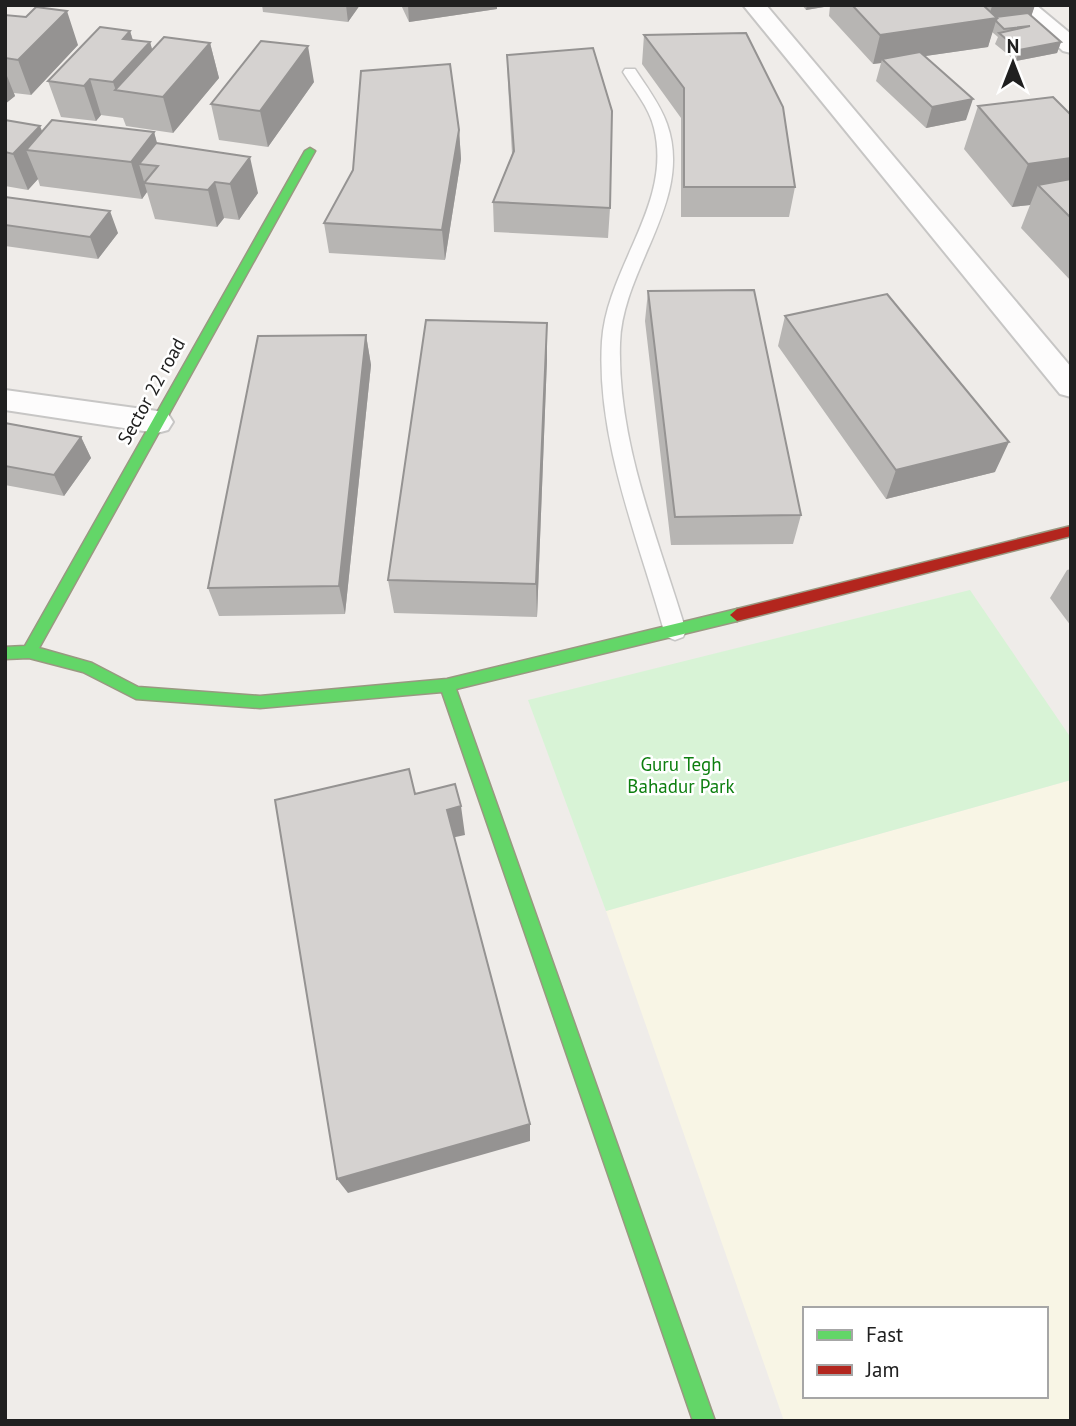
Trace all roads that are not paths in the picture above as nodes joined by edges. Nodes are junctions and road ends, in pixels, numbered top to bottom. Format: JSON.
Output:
{"nodes":[{"id":1,"x":754,"y":5,"type":"edge"},
{"id":2,"x":1052,"y":5,"type":"edge"},
{"id":3,"x":1025,"y":7,"type":"edge"},
{"id":4,"x":1071,"y":46,"type":"edge"},
{"id":5,"x":630,"y":72,"type":"dead end"},
{"id":6,"x":310,"y":152,"type":"dead end"},
{"id":7,"x":1071,"y":387,"type":"edge"},
{"id":8,"x":5,"y":400,"type":"edge"},
{"id":9,"x":157,"y":422,"type":"junction"},
{"id":10,"x":1071,"y":531,"type":"edge"},
{"id":11,"x":675,"y":631,"type":"junction"},
{"id":12,"x":29,"y":652,"type":"junction"},
{"id":13,"x":5,"y":653,"type":"edge"},
{"id":14,"x":447,"y":685,"type":"junction"},
{"id":15,"x":704,"y":1421,"type":"edge"}],
"edges":[{"from":1,"to":7,"type":"street"},
{"from":2,"to":3,"type":"street"},
{"from":3,"to":4,"type":"street"},
{"from":5,"to":11,"type":"lane"},
{"from":6,"to":9,"type":"street","name":"Sector 22 road"},
{"from":8,"to":9,"type":"street"},
{"from":9,"to":12,"type":"street","name":"Sector 22 road"},
{"from":10,"to":11,"type":"street"},
{"from":11,"to":14,"type":"street"},
{"from":12,"to":13,"type":"street"},
{"from":12,"to":14,"type":"street"},
{"from":14,"to":15,"type":"street"}]}
